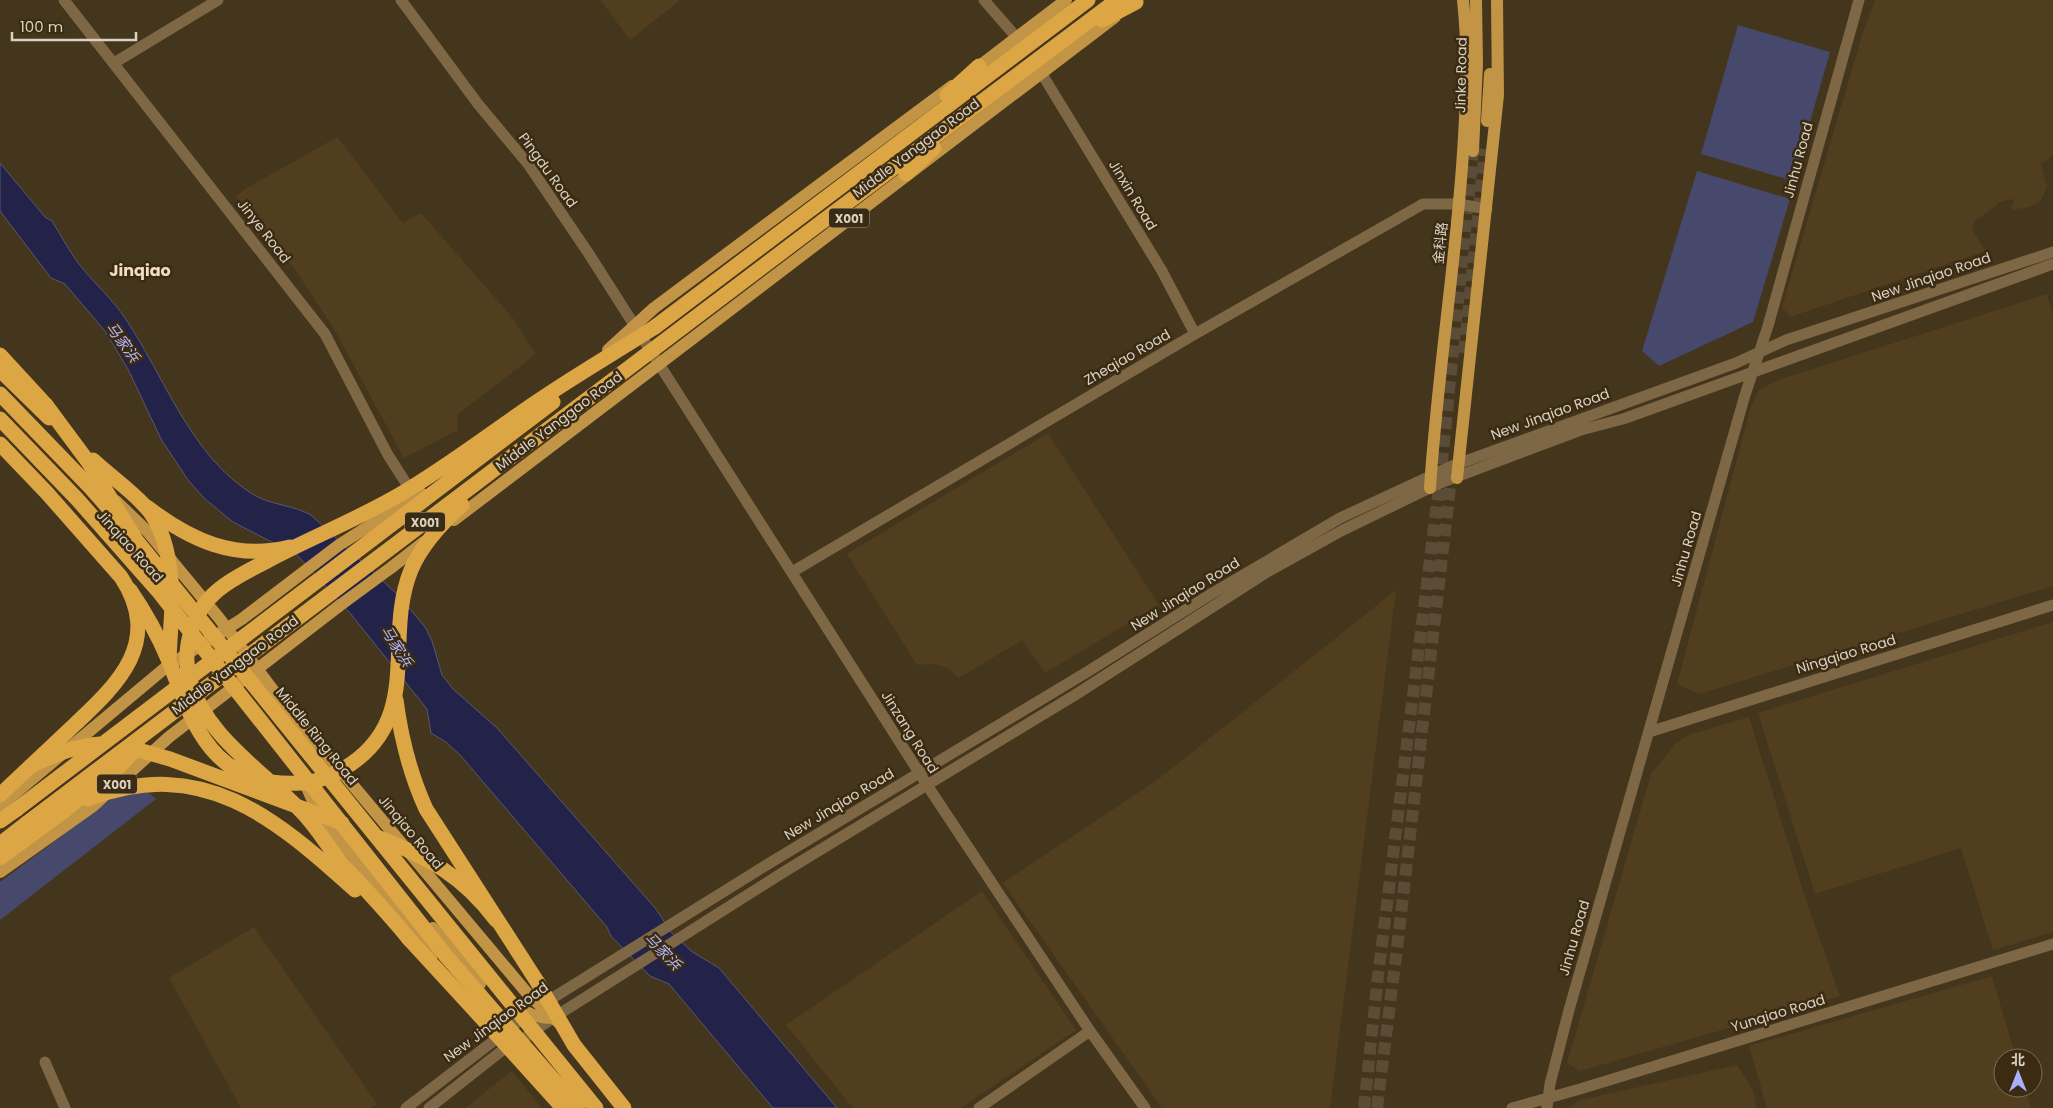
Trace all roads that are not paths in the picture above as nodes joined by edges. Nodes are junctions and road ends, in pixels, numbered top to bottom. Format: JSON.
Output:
{"nodes":[{"id":1,"x":64,"y":0,"type":"edge"},
{"id":2,"x":218,"y":0,"type":"edge"},
{"id":3,"x":402,"y":0,"type":"edge"},
{"id":4,"x":984,"y":0,"type":"edge"},
{"id":5,"x":1066,"y":0,"type":"edge"},
{"id":6,"x":1088,"y":0,"type":"edge"},
{"id":7,"x":1463,"y":0,"type":"edge"},
{"id":8,"x":1476,"y":0,"type":"edge"},
{"id":9,"x":1488,"y":0,"type":"edge"},
{"id":10,"x":1497,"y":0,"type":"edge"},
{"id":11,"x":1859,"y":0,"type":"edge"},
{"id":12,"x":1138,"y":1,"type":"edge"},
{"id":13,"x":1114,"y":2,"type":"edge"},
{"id":14,"x":1014,"y":34,"type":"junction"},
{"id":15,"x":1061,"y":42,"type":"junction"},
{"id":16,"x":114,"y":63,"type":"junction"},
{"id":17,"x":979,"y":66,"type":"junction"},
{"id":18,"x":1042,"y":74,"type":"junction"},
{"id":19,"x":988,"y":96,"type":"junction"},
{"id":20,"x":873,"y":162,"type":"junction"},
{"id":21,"x":906,"y":174,"type":"junction"},
{"id":22,"x":1459,"y":204,"type":"junction"},
{"id":23,"x":1487,"y":209,"type":"junction"},
{"id":24,"x":2053,"y":252,"type":"edge"},
{"id":25,"x":2053,"y":264,"type":"edge"},
{"id":26,"x":635,"y":326,"type":"junction"},
{"id":27,"x":655,"y":327,"type":"junction"},
{"id":28,"x":1194,"y":334,"type":"junction"},
{"id":29,"x":1759,"y":352,"type":"junction"},
{"id":30,"x":0,"y":355,"type":"edge"},
{"id":31,"x":0,"y":363,"type":"edge"},
{"id":32,"x":659,"y":365,"type":"junction"},
{"id":33,"x":0,"y":370,"type":"edge"},
{"id":34,"x":1753,"y":371,"type":"junction"},
{"id":35,"x":0,"y":387,"type":"edge"},
{"id":36,"x":604,"y":387,"type":"junction"},
{"id":37,"x":0,"y":394,"type":"edge"},
{"id":38,"x":0,"y":419,"type":"edge"},
{"id":39,"x":0,"y":428,"type":"edge"},
{"id":40,"x":0,"y":444,"type":"edge"},
{"id":41,"x":1460,"y":463,"type":"junction"},
{"id":42,"x":1457,"y":478,"type":"junction"},
{"id":43,"x":1430,"y":482,"type":"junction"},
{"id":44,"x":416,"y":498,"type":"junction"},
{"id":45,"x":144,"y":505,"type":"junction"},
{"id":46,"x":138,"y":522,"type":"junction"},
{"id":47,"x":98,"y":532,"type":"junction"},
{"id":48,"x":136,"y":540,"type":"junction"},
{"id":49,"x":298,"y":544,"type":"junction"},
{"id":50,"x":792,"y":572,"type":"junction"},
{"id":51,"x":130,"y":590,"type":"junction"},
{"id":52,"x":2053,"y":605,"type":"edge"},
{"id":53,"x":227,"y":628,"type":"junction"},
{"id":54,"x":210,"y":640,"type":"junction"},
{"id":55,"x":198,"y":648,"type":"junction"},
{"id":56,"x":257,"y":668,"type":"junction"},
{"id":57,"x":243,"y":679,"type":"junction"},
{"id":58,"x":229,"y":690,"type":"junction"},
{"id":59,"x":396,"y":700,"type":"junction"},
{"id":60,"x":1649,"y":732,"type":"junction"},
{"id":61,"x":31,"y":766,"type":"junction"},
{"id":62,"x":920,"y":773,"type":"junction"},
{"id":63,"x":344,"y":775,"type":"junction"},
{"id":64,"x":305,"y":783,"type":"junction"},
{"id":65,"x":927,"y":786,"type":"junction"},
{"id":66,"x":0,"y":795,"type":"edge"},
{"id":67,"x":0,"y":806,"type":"edge"},
{"id":68,"x":64,"y":812,"type":"junction"},
{"id":69,"x":0,"y":821,"type":"edge"},
{"id":70,"x":0,"y":844,"type":"edge"},
{"id":71,"x":0,"y":858,"type":"edge"},
{"id":72,"x":0,"y":872,"type":"edge"},
{"id":73,"x":426,"y":920,"type":"junction"},
{"id":74,"x":496,"y":920,"type":"junction"},
{"id":75,"x":409,"y":939,"type":"junction"},
{"id":76,"x":2053,"y":944,"type":"edge"},
{"id":77,"x":460,"y":972,"type":"junction"},
{"id":78,"x":540,"y":1006,"type":"junction"},
{"id":79,"x":529,"y":1014,"type":"junction"},
{"id":80,"x":553,"y":1018,"type":"junction"},
{"id":81,"x":514,"y":1025,"type":"junction"},
{"id":82,"x":1090,"y":1031,"type":"junction"},
{"id":83,"x":503,"y":1034,"type":"junction"},
{"id":84,"x":523,"y":1040,"type":"junction"},
{"id":85,"x":45,"y":1062,"type":"dead end"},
{"id":86,"x":545,"y":1087,"type":"junction"},
{"id":87,"x":1547,"y":1103,"type":"edge"},
{"id":88,"x":65,"y":1108,"type":"edge"},
{"id":89,"x":406,"y":1108,"type":"edge"},
{"id":90,"x":429,"y":1108,"type":"edge"},
{"id":91,"x":563,"y":1108,"type":"edge"},
{"id":92,"x":577,"y":1108,"type":"edge"},
{"id":93,"x":596,"y":1108,"type":"edge"},
{"id":94,"x":624,"y":1108,"type":"edge"},
{"id":95,"x":632,"y":1108,"type":"edge"},
{"id":96,"x":979,"y":1108,"type":"edge"},
{"id":97,"x":1145,"y":1108,"type":"edge"},
{"id":98,"x":1512,"y":1108,"type":"edge"}],
"edges":[{"from":1,"to":16,"type":"street","name":"Jinye Road"},
{"from":2,"to":16,"type":"street"},
{"from":3,"to":26,"type":"street","name":"Pingdu Road"},
{"from":4,"to":14,"type":"street"},
{"from":5,"to":14,"type":"main road","name":"Middle Yanggao Road","number":"X001"},
{"from":6,"to":20,"type":"highway","name":"Middle Yanggao Road","number":"X001"},
{"from":7,"to":22,"type":"main road","name":"金科路"},
{"from":8,"to":9,"type":"main road","name":"Jinke Road"},
{"from":10,"to":23,"type":"main road"},
{"from":11,"to":29,"type":"street","name":"Jinhu Road"},
{"from":12,"to":15,"type":"highway"},
{"from":12,"to":18,"type":"main road","name":"Middle Yanggao Road","number":"X001"},
{"from":13,"to":15,"type":"highway","name":"Middle Yanggao Road","number":"X001"},
{"from":14,"to":17,"type":"main road","name":"Middle Yanggao Road","number":"X001"},
{"from":15,"to":19,"type":"highway","name":"Middle Yanggao Road","number":"X001"},
{"from":16,"to":44,"type":"street","name":"Jinye Road"},
{"from":17,"to":20,"type":"highway"},
{"from":17,"to":26,"type":"main road","name":"Middle Yanggao Road","number":"X001"},
{"from":18,"to":21,"type":"main road","name":"Middle Yanggao Road","number":"X001"},
{"from":18,"to":28,"type":"street","name":"Jinxin Road"},
{"from":19,"to":21,"type":"highway"},
{"from":19,"to":36,"type":"highway","name":"Middle Yanggao Road","number":"X001","bridge":true},
{"from":20,"to":27,"type":"highway","name":"Middle Yanggao Road","number":"X001"},
{"from":21,"to":32,"type":"main road","name":"Middle Yanggao Road","number":"X001"},
{"from":22,"to":23,"type":"street","name":"Zheqiao Road"},
{"from":22,"to":28,"type":"street","name":"Zheqiao Road"},
{"from":22,"to":43,"type":"main road","name":"金科路"},
{"from":23,"to":41,"type":"main road"},
{"from":24,"to":29,"type":"street","name":"New Jinqiao Road"},
{"from":25,"to":34,"type":"street","name":"New Jinqiao Road"},
{"from":26,"to":32,"type":"street","name":"Pingdu Road"},
{"from":26,"to":44,"type":"main road","name":"Middle Yanggao Road","number":"X001"},
{"from":27,"to":49,"type":"highway","bridge":true},
{"from":27,"to":69,"type":"highway","name":"Middle Yanggao Road","number":"X001","bridge":true},
{"from":28,"to":50,"type":"street","name":"Zheqiao Road"},
{"from":29,"to":34,"type":"street","name":"Jinhu Road"},
{"from":29,"to":41,"type":"street","name":"New Jinqiao Road"},
{"from":30,"to":48,"type":"highway","bridge":true},
{"from":31,"to":46,"type":"main road","name":"Jinqiao Road"},
{"from":32,"to":50,"type":"street","name":"Jinzang Road"},
{"from":32,"to":56,"type":"main road","name":"Middle Yanggao Road","number":"X001","bridge":true},
{"from":33,"to":45,"type":"highway","bridge":true},
{"from":34,"to":42,"type":"street","name":"New Jinqiao Road"},
{"from":34,"to":60,"type":"street","name":"Jinhu Road"},
{"from":35,"to":46,"type":"main road","name":"Jinqiao Road"},
{"from":36,"to":59,"type":"highway","bridge":true},
{"from":36,"to":70,"type":"highway","name":"Middle Yanggao Road","number":"X001","bridge":true},
{"from":37,"to":48,"type":"highway","name":"Middle Ring Road","bridge":true},
{"from":38,"to":77,"type":"highway","bridge":true},
{"from":39,"to":47,"type":"main road","name":"Jinqiao Road"},
{"from":40,"to":51,"type":"highway"},
{"from":41,"to":42,"type":"main road"},
{"from":41,"to":43,"type":"street","name":"New Jinqiao Road"},
{"from":42,"to":43,"type":"street","name":"New Jinqiao Road"},
{"from":43,"to":62,"type":"street","name":"New Jinqiao Road"},
{"from":43,"to":65,"type":"street","name":"New Jinqiao Road"},
{"from":44,"to":53,"type":"main road","name":"Middle Yanggao Road","number":"X001"},
{"from":45,"to":49,"type":"highway","bridge":true},
{"from":45,"to":68,"type":"highway","bridge":true},
{"from":46,"to":53,"type":"main road","name":"Jinqiao Road"},
{"from":47,"to":54,"type":"main road"},
{"from":47,"to":55,"type":"main road","name":"Jinqiao Road"},
{"from":48,"to":93,"type":"highway","name":"Middle Ring Road","bridge":true},
{"from":49,"to":75,"type":"highway","bridge":true},
{"from":50,"to":62,"type":"street","name":"Jinzang Road"},
{"from":51,"to":59,"type":"highway","bridge":true},
{"from":51,"to":61,"type":"highway","bridge":true},
{"from":52,"to":60,"type":"street","name":"Ningqiao Road"},
{"from":53,"to":54,"type":"main road","name":"Middle Yanggao Road","number":"X001"},
{"from":53,"to":56,"type":"main road","name":"Jinqiao Road"},
{"from":54,"to":55,"type":"main road","name":"Middle Yanggao Road","number":"X001"},
{"from":54,"to":56,"type":"main road"},
{"from":55,"to":57,"type":"main road"},
{"from":55,"to":58,"type":"main road","name":"Jinqiao Road"},
{"from":55,"to":67,"type":"main road","name":"Middle Yanggao Road","number":"X001"},
{"from":56,"to":57,"type":"main road","name":"Middle Yanggao Road"},
{"from":56,"to":63,"type":"main road","name":"Jinqiao Road"},
{"from":57,"to":58,"type":"main road","name":"Middle Yanggao Road"},
{"from":57,"to":63,"type":"main road"},
{"from":58,"to":64,"type":"main road","name":"Jinqiao Road"},
{"from":58,"to":72,"type":"main road","name":"Middle Yanggao Road","number":"X001"},
{"from":59,"to":74,"type":"highway","bridge":true},
{"from":60,"to":87,"type":"street","name":"Jinhu Road"},
{"from":61,"to":66,"type":"highway"},
{"from":61,"to":74,"type":"highway","bridge":true},
{"from":62,"to":65,"type":"street","name":"Jinzang Road"},
{"from":62,"to":78,"type":"street","name":"New Jinqiao Road"},
{"from":63,"to":78,"type":"main road","name":"Jinqiao Road"},
{"from":64,"to":73,"type":"main road","name":"Jinqiao Road"},
{"from":64,"to":83,"type":"main road","name":"Jinqiao Road"},
{"from":65,"to":80,"type":"street","name":"New Jinqiao Road"},
{"from":65,"to":82,"type":"street","name":"Jinzang Road"},
{"from":68,"to":71,"type":"highway"},
{"from":68,"to":75,"type":"highway","bridge":true},
{"from":73,"to":79,"type":"main road"},
{"from":73,"to":81,"type":"main road","name":"Jinqiao Road"},
{"from":74,"to":94,"type":"highway","bridge":true},
{"from":75,"to":86,"type":"highway","bridge":true},
{"from":76,"to":87,"type":"street","name":"Yunqiao Road"},
{"from":77,"to":86,"type":"highway","bridge":true},
{"from":77,"to":92,"type":"highway","bridge":true},
{"from":78,"to":79,"type":"street","name":"New Jinqiao Road"},
{"from":78,"to":80,"type":"main road","name":"Jinqiao Road"},
{"from":79,"to":80,"type":"main road"},
{"from":79,"to":81,"type":"street","name":"New Jinqiao Road"},
{"from":80,"to":84,"type":"street","name":"New Jinqiao Road"},
{"from":80,"to":95,"type":"main road","name":"Jinqiao Road"},
{"from":81,"to":83,"type":"street","name":"New Jinqiao Road"},
{"from":81,"to":84,"type":"main road","name":"Jinqiao Road"},
{"from":82,"to":96,"type":"street"},
{"from":82,"to":97,"type":"street","name":"Jinzang Road"},
{"from":83,"to":84,"type":"main road"},
{"from":83,"to":89,"type":"street","name":"New Jinqiao Road"},
{"from":84,"to":90,"type":"street","name":"New Jinqiao Road"},
{"from":84,"to":92,"type":"main road","name":"Jinqiao Road"},
{"from":85,"to":88,"type":"street"},
{"from":86,"to":91,"type":"highway","bridge":true},
{"from":87,"to":98,"type":"street","name":"Yunqiao Road"}]}
